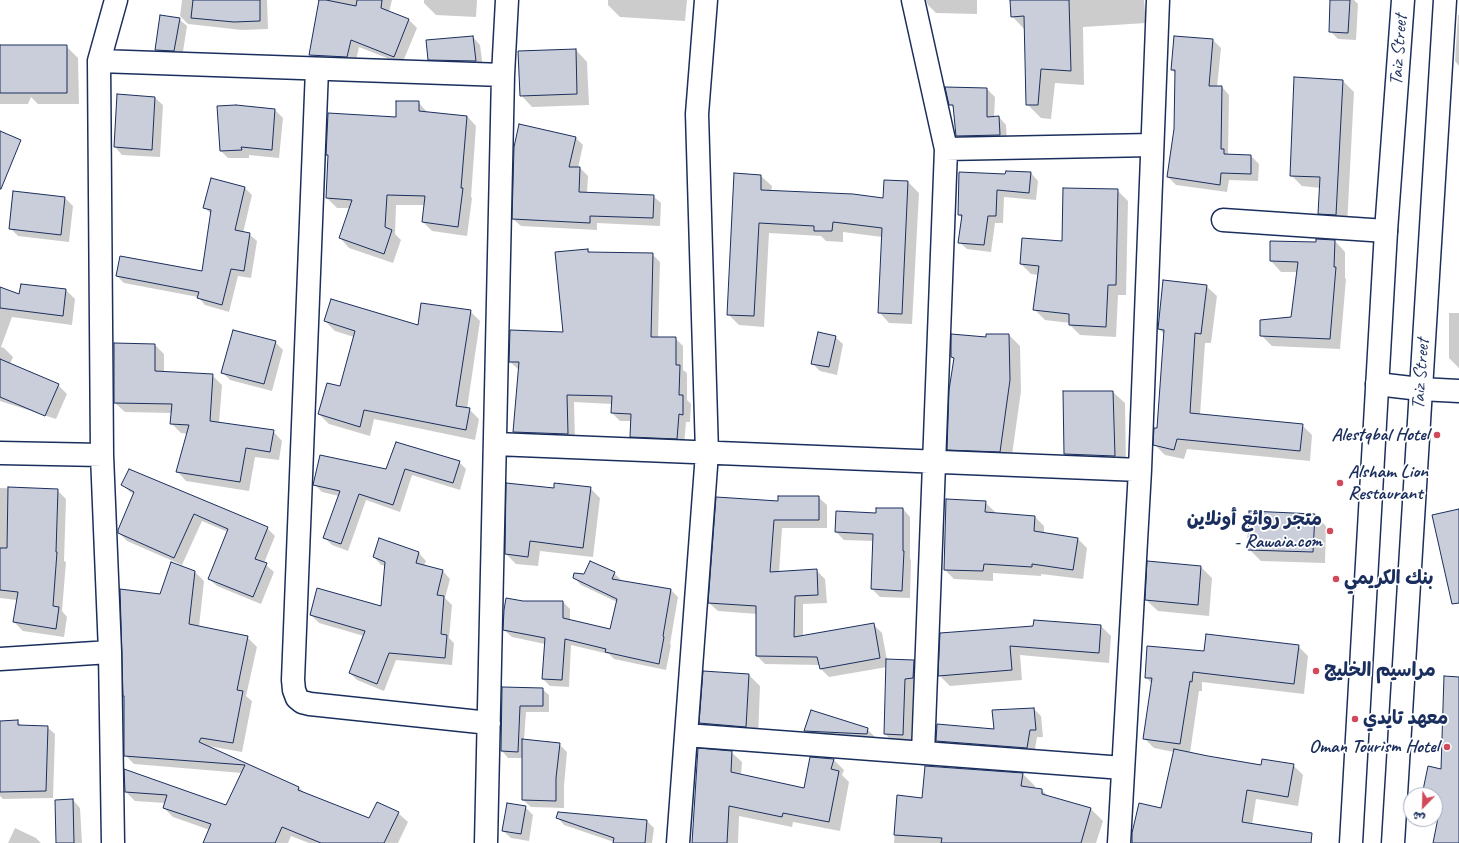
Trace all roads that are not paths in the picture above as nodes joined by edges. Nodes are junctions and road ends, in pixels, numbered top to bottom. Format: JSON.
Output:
{"nodes":[{"id":1,"x":116,"y":0,"type":"edge"},
{"id":2,"x":507,"y":0,"type":"edge"},
{"id":3,"x":706,"y":0,"type":"edge"},
{"id":4,"x":913,"y":0,"type":"edge"},
{"id":5,"x":1158,"y":0,"type":"edge"},
{"id":6,"x":1403,"y":0,"type":"edge"},
{"id":7,"x":1445,"y":0,"type":"edge"},
{"id":8,"x":99,"y":61,"type":"junction"},
{"id":9,"x":317,"y":69,"type":"junction"},
{"id":10,"x":503,"y":75,"type":"junction"},
{"id":11,"x":1152,"y":145,"type":"junction"},
{"id":12,"x":946,"y":149,"type":"junction"},
{"id":13,"x":1224,"y":220,"type":"dead end"},
{"id":14,"x":1386,"y":231,"type":"junction"},
{"id":15,"x":1377,"y":384,"type":"junction"},
{"id":16,"x":1420,"y":389,"type":"junction"},
{"id":17,"x":1459,"y":392,"type":"edge"},
{"id":18,"x":495,"y":444,"type":"junction"},
{"id":19,"x":0,"y":453,"type":"edge"},
{"id":20,"x":707,"y":453,"type":"junction"},
{"id":21,"x":102,"y":454,"type":"junction"},
{"id":22,"x":934,"y":462,"type":"junction"},
{"id":23,"x":1140,"y":470,"type":"junction"},
{"id":24,"x":110,"y":652,"type":"junction"},
{"id":25,"x":0,"y":659,"type":"edge"},
{"id":26,"x":489,"y":723,"type":"junction"},
{"id":27,"x":686,"y":735,"type":"junction"},
{"id":28,"x":923,"y":753,"type":"junction"},
{"id":29,"x":1123,"y":768,"type":"junction"},
{"id":30,"x":113,"y":843,"type":"edge"},
{"id":31,"x":486,"y":843,"type":"edge"},
{"id":32,"x":678,"y":843,"type":"edge"},
{"id":33,"x":1119,"y":843,"type":"edge"},
{"id":34,"x":1351,"y":843,"type":"edge"},
{"id":35,"x":1393,"y":843,"type":"edge"}],
"edges":[{"from":1,"to":8,"type":"main road"},
{"from":2,"to":10,"type":"main road"},
{"from":3,"to":20,"type":"main road"},
{"from":4,"to":12,"type":"main road"},
{"from":5,"to":11,"type":"main road"},
{"from":6,"to":14,"type":"main road","name":"Taiz Street"},
{"from":7,"to":16,"type":"main road","name":"Taiz Street"},
{"from":8,"to":9,"type":"main road"},
{"from":8,"to":21,"type":"main road"},
{"from":9,"to":10,"type":"main road"},
{"from":9,"to":26,"type":"main road"},
{"from":10,"to":18,"type":"main road"},
{"from":11,"to":12,"type":"main road"},
{"from":11,"to":23,"type":"main road"},
{"from":12,"to":22,"type":"main road"},
{"from":13,"to":14,"type":"main road"},
{"from":14,"to":15,"type":"main road","name":"Taiz Street"},
{"from":15,"to":16,"type":"main road"},
{"from":15,"to":34,"type":"main road","name":"Taiz Street"},
{"from":16,"to":17,"type":"main road"},
{"from":16,"to":35,"type":"main road","name":"Taiz Street"},
{"from":18,"to":20,"type":"main road"},
{"from":18,"to":26,"type":"main road"},
{"from":19,"to":21,"type":"main road"},
{"from":20,"to":22,"type":"main road"},
{"from":20,"to":27,"type":"main road"},
{"from":21,"to":24,"type":"main road"},
{"from":22,"to":23,"type":"main road"},
{"from":22,"to":28,"type":"main road"},
{"from":23,"to":29,"type":"main road"},
{"from":24,"to":25,"type":"main road"},
{"from":24,"to":30,"type":"main road"},
{"from":26,"to":31,"type":"main road"},
{"from":27,"to":28,"type":"main road"},
{"from":27,"to":32,"type":"main road"},
{"from":28,"to":29,"type":"main road"},
{"from":29,"to":33,"type":"main road"}]}
